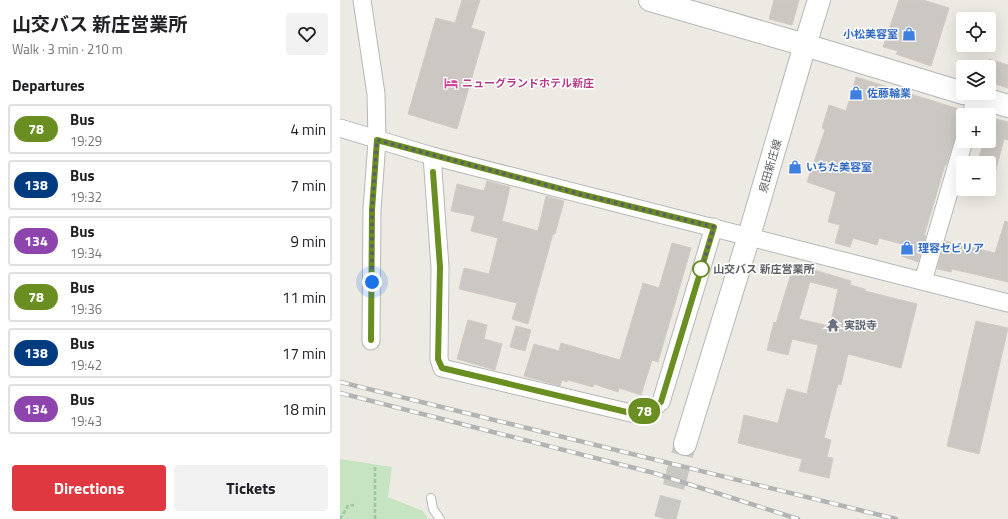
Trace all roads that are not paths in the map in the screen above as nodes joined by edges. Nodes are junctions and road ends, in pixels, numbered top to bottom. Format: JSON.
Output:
{"nodes":[{"id":1,"x":362,"y":0,"type":"edge"},
{"id":2,"x":650,"y":0,"type":"edge"},
{"id":3,"x":819,"y":0,"type":"edge"},
{"id":4,"x":805,"y":45,"type":"junction"},
{"id":5,"x":956,"y":95,"type":"edge"},
{"id":6,"x":975,"y":100,"type":"edge"},
{"id":7,"x":1008,"y":106,"type":"edge"},
{"id":8,"x":340,"y":128,"type":"edge"},
{"id":9,"x":377,"y":140,"type":"junction"},
{"id":10,"x":962,"y":148,"type":"edge"},
{"id":11,"x":432,"y":156,"type":"junction"},
{"id":12,"x":714,"y":227,"type":"junction"},
{"id":13,"x":749,"y":236,"type":"junction"},
{"id":14,"x":923,"y":281,"type":"junction"},
{"id":15,"x":1008,"y":303,"type":"edge"},
{"id":16,"x":371,"y":340,"type":"dead end"},
{"id":17,"x":684,"y":444,"type":"tunnel mouth"},
{"id":18,"x":431,"y":498,"type":"dead end"},
{"id":19,"x":440,"y":519,"type":"edge"}],
"edges":[{"from":1,"to":9,"type":"street"},
{"from":2,"to":4,"type":"main road"},
{"from":3,"to":4,"type":"main road","name":"泉田新庄線"},
{"from":4,"to":5,"type":"main road"},
{"from":4,"to":13,"type":"main road","name":"泉田新庄線"},
{"from":6,"to":7,"type":"main road"},
{"from":8,"to":9,"type":"street"},
{"from":9,"to":11,"type":"street"},
{"from":9,"to":16,"type":"street"},
{"from":10,"to":14,"type":"street"},
{"from":11,"to":12,"type":"street"},
{"from":11,"to":12,"type":"street"},
{"from":12,"to":13,"type":"street"},
{"from":13,"to":14,"type":"street"},
{"from":13,"to":17,"type":"main road","name":"泉田新庄線"},
{"from":14,"to":15,"type":"street"},
{"from":18,"to":19,"type":"lane"}]}
